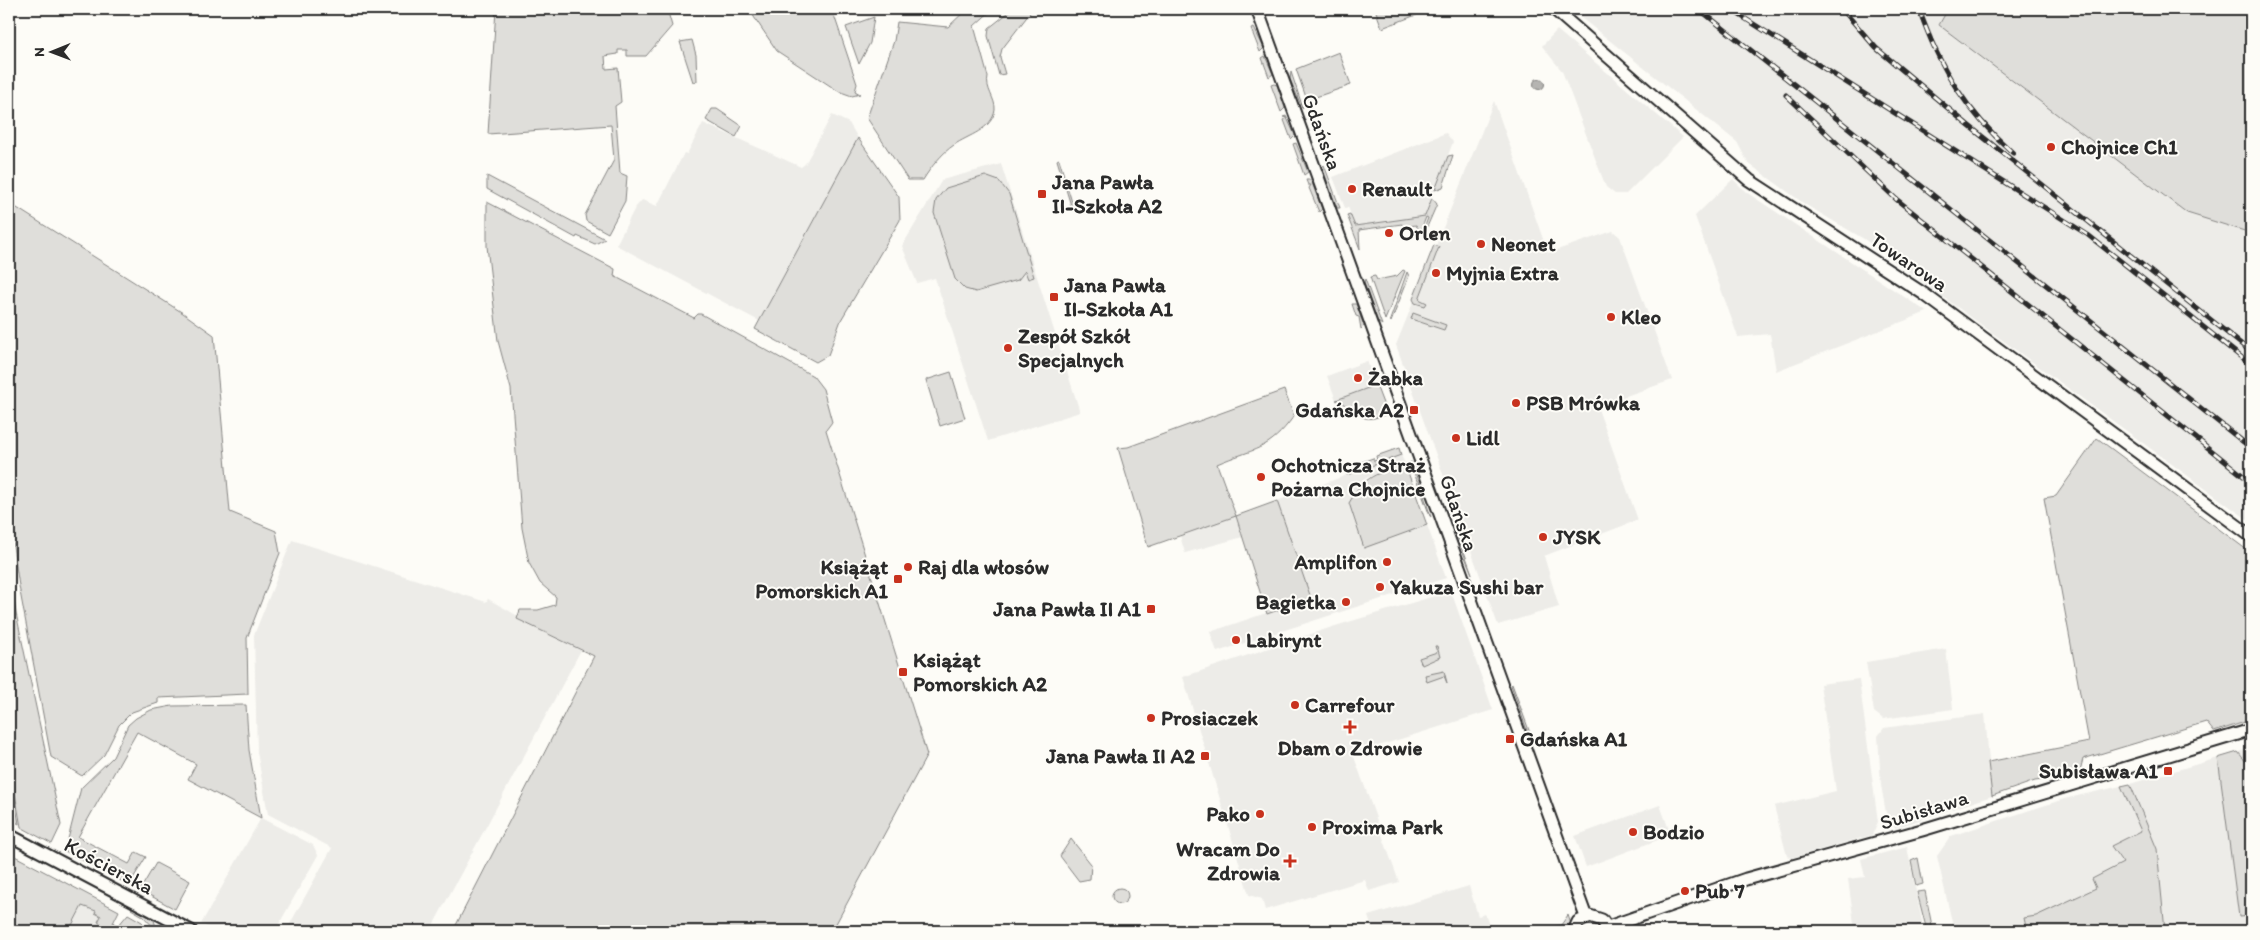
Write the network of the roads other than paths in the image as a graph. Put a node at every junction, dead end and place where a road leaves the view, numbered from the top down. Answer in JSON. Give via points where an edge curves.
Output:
{"nodes":[{"id":1,"x":1257,"y":9,"type":"edge"},
{"id":2,"x":1554,"y":9,"type":"edge"},
{"id":3,"x":2251,"y":536,"type":"edge"},
{"id":4,"x":2251,"y":730,"type":"edge"},
{"id":5,"x":9,"y":835,"type":"edge"},
{"id":6,"x":1586,"y":917,"type":"junction"},
{"id":7,"x":1608,"y":929,"type":"edge"},
{"id":8,"x":191,"y":931,"type":"edge"},
{"id":9,"x":1574,"y":931,"type":"edge"}],
"edges":[{"from":1,"to":6,"type":"street","name":"Gdańska"},
{"from":2,"to":3,"type":"street","name":"Towarowa","via":[[1749,180],[1924,294]]},
{"from":4,"to":7,"type":"street","name":"Subisława","via":[[1922,830],[1746,878]]},
{"from":5,"to":8,"type":"street","name":"Kościerska"},
{"from":6,"to":7,"type":"street","via":[[1599,918]]},
{"from":6,"to":9,"type":"street","via":[[1578,922]]}]}
